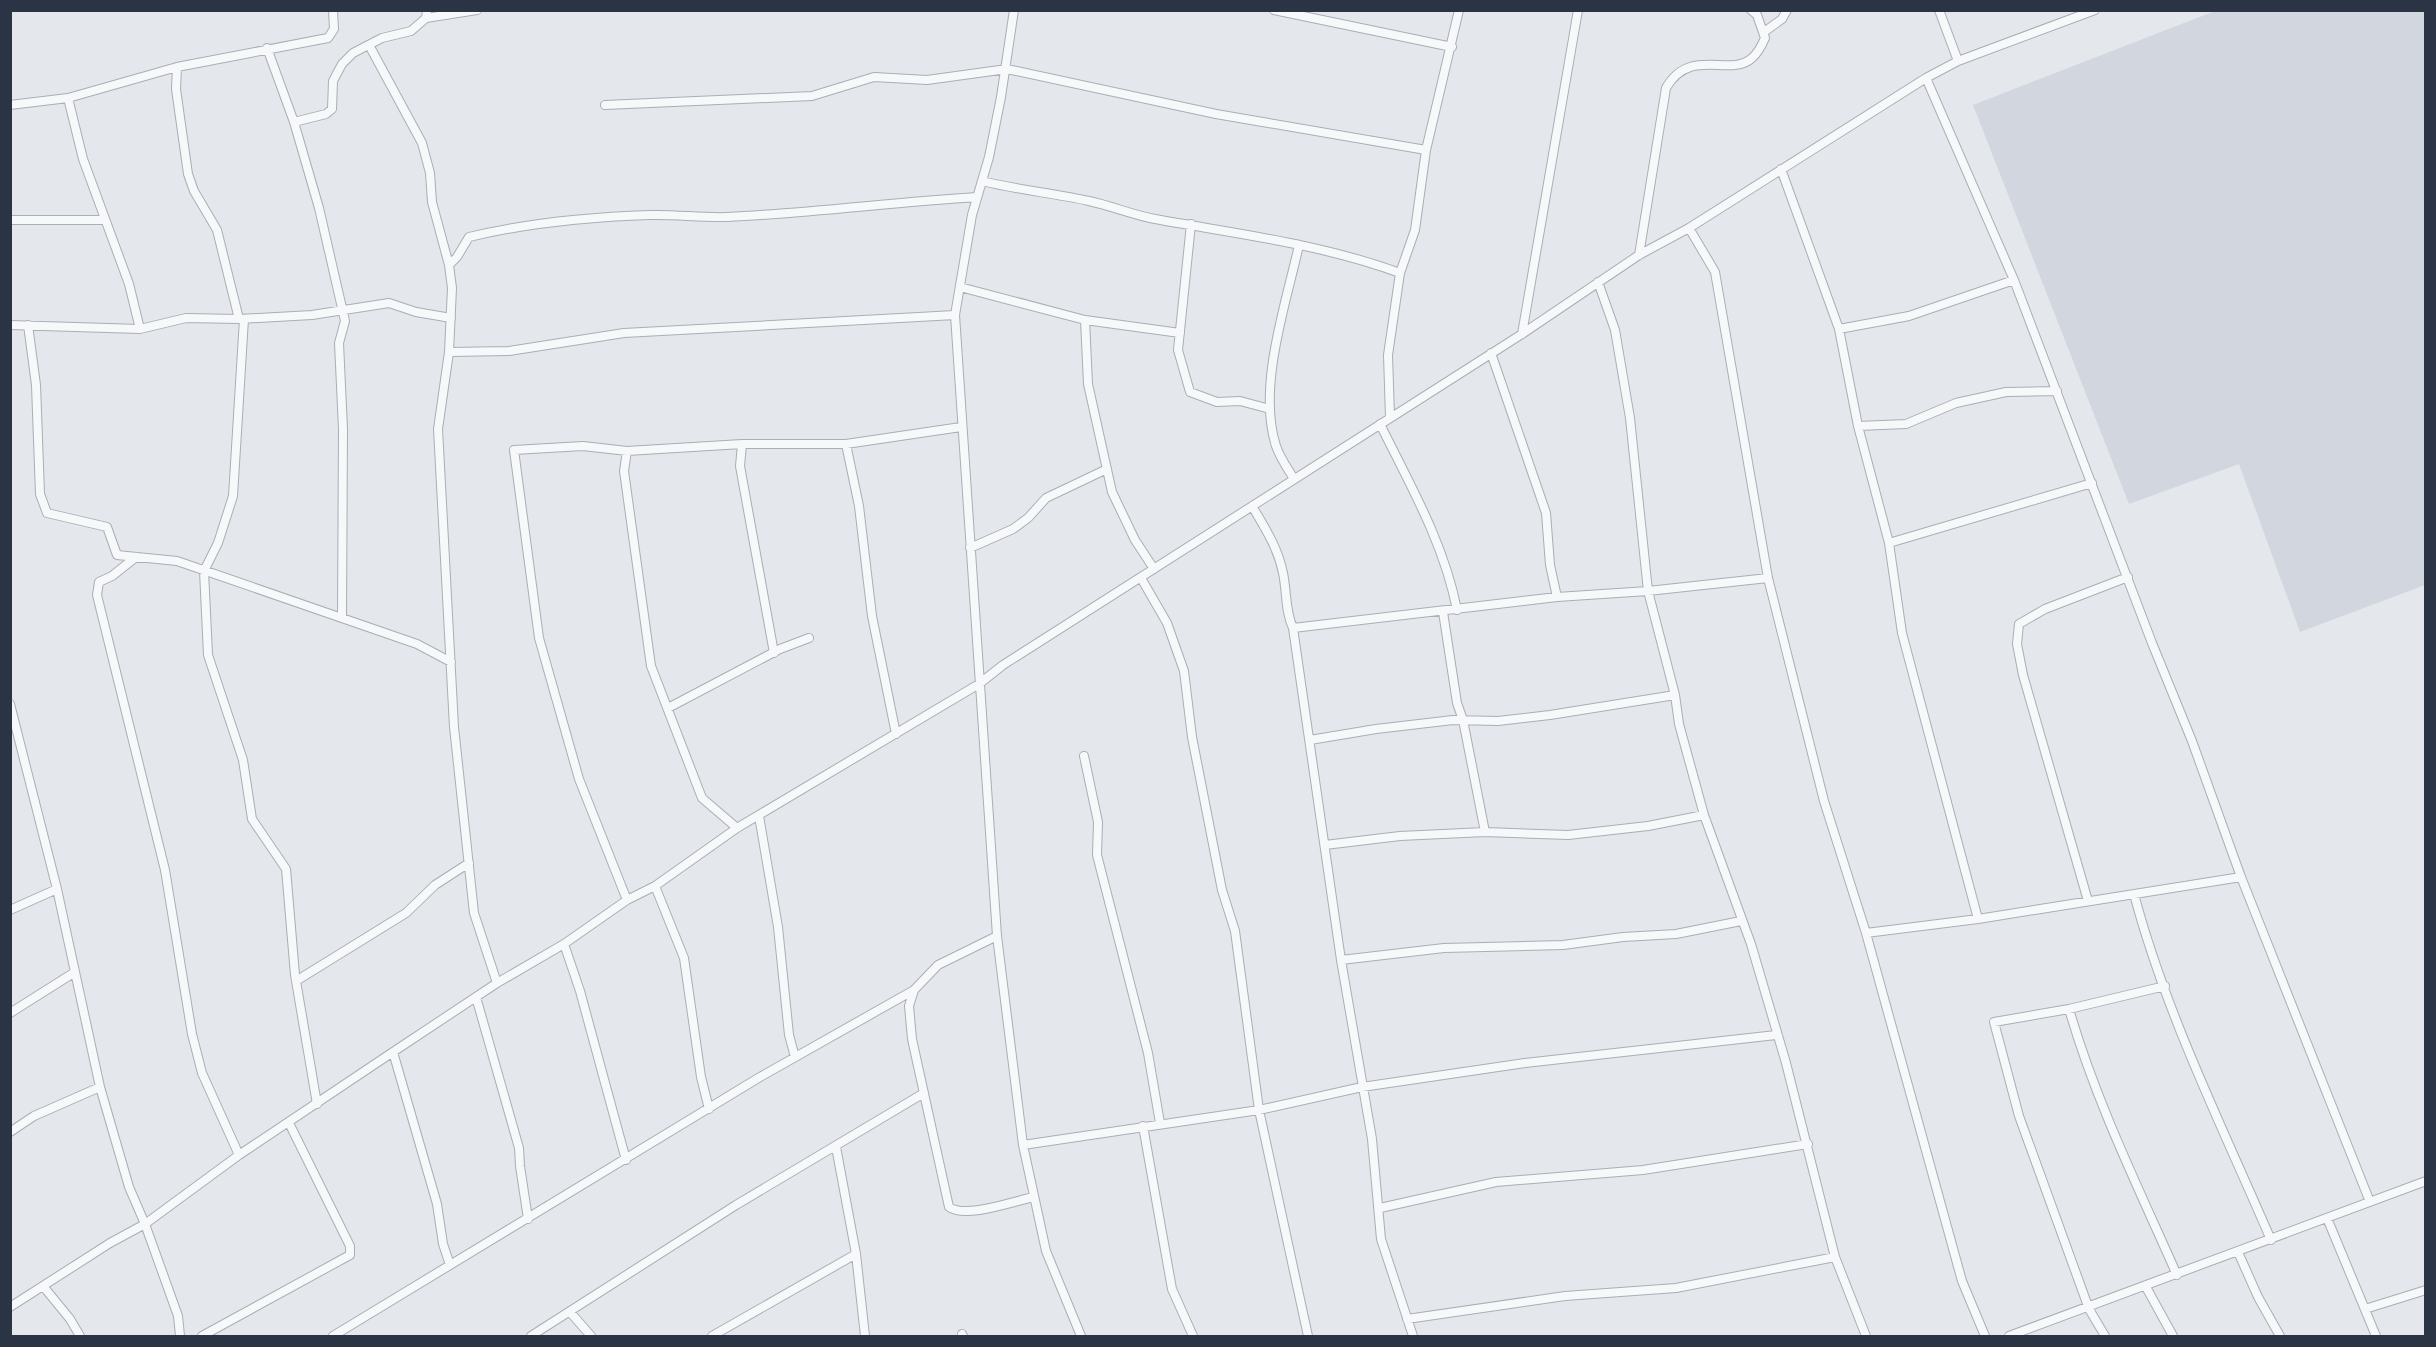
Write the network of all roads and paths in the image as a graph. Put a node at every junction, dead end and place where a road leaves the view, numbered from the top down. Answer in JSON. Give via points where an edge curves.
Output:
{"nodes":[{"id":1,"x":333,"y":10,"type":"edge"},
{"id":2,"x":477,"y":10,"type":"edge"},
{"id":3,"x":1014,"y":10,"type":"edge"},
{"id":4,"x":1274,"y":10,"type":"edge"},
{"id":5,"x":1459,"y":10,"type":"edge"},
{"id":6,"x":1578,"y":10,"type":"edge"},
{"id":7,"x":1751,"y":10,"type":"edge"},
{"id":8,"x":1787,"y":10,"type":"edge"},
{"id":9,"x":1939,"y":10,"type":"edge"},
{"id":10,"x":2095,"y":10,"type":"edge"},
{"id":11,"x":427,"y":14,"type":"edge"},
{"id":12,"x":1764,"y":32,"type":"junction"},
{"id":13,"x":369,"y":45,"type":"junction"},
{"id":14,"x":1452,"y":47,"type":"junction"},
{"id":15,"x":267,"y":48,"type":"junction"},
{"id":16,"x":1958,"y":61,"type":"junction"},
{"id":17,"x":177,"y":67,"type":"junction"},
{"id":18,"x":1006,"y":69,"type":"junction"},
{"id":19,"x":1926,"y":78,"type":"junction"},
{"id":20,"x":68,"y":98,"type":"junction"},
{"id":21,"x":10,"y":105,"type":"edge"},
{"id":22,"x":605,"y":105,"type":"dead end"},
{"id":23,"x":294,"y":122,"type":"junction"},
{"id":24,"x":1426,"y":150,"type":"junction"},
{"id":25,"x":1782,"y":169,"type":"junction"},
{"id":26,"x":982,"y":181,"type":"junction"},
{"id":27,"x":977,"y":197,"type":"junction"},
{"id":28,"x":10,"y":220,"type":"edge"},
{"id":29,"x":105,"y":220,"type":"junction"},
{"id":30,"x":1191,"y":224,"type":"junction"},
{"id":31,"x":1689,"y":228,"type":"junction"},
{"id":32,"x":1299,"y":245,"type":"junction"},
{"id":33,"x":1640,"y":255,"type":"junction"},
{"id":34,"x":449,"y":265,"type":"junction"},
{"id":35,"x":1400,"y":273,"type":"junction"},
{"id":36,"x":2014,"y":280,"type":"junction"},
{"id":37,"x":1598,"y":282,"type":"junction"},
{"id":38,"x":960,"y":287,"type":"junction"},
{"id":39,"x":343,"y":310,"type":"junction"},
{"id":40,"x":955,"y":315,"type":"junction"},
{"id":41,"x":450,"y":318,"type":"junction"},
{"id":42,"x":242,"y":319,"type":"junction"},
{"id":43,"x":1085,"y":320,"type":"junction"},
{"id":44,"x":28,"y":325,"type":"junction"},
{"id":45,"x":10,"y":326,"type":"edge"},
{"id":46,"x":140,"y":328,"type":"junction"},
{"id":47,"x":1839,"y":329,"type":"junction"},
{"id":48,"x":1180,"y":333,"type":"junction"},
{"id":49,"x":1522,"y":334,"type":"junction"},
{"id":50,"x":449,"y":352,"type":"junction"},
{"id":51,"x":1491,"y":353,"type":"junction"},
{"id":52,"x":2057,"y":391,"type":"junction"},
{"id":53,"x":1270,"y":409,"type":"junction"},
{"id":54,"x":1390,"y":417,"type":"junction"},
{"id":55,"x":1380,"y":424,"type":"junction"},
{"id":56,"x":1858,"y":426,"type":"junction"},
{"id":57,"x":961,"y":427,"type":"junction"},
{"id":58,"x":742,"y":444,"type":"junction"},
{"id":59,"x":846,"y":444,"type":"junction"},
{"id":60,"x":627,"y":451,"type":"junction"},
{"id":61,"x":1107,"y":469,"type":"junction"},
{"id":62,"x":1294,"y":479,"type":"junction"},
{"id":63,"x":2092,"y":483,"type":"junction"},
{"id":64,"x":1252,"y":506,"type":"junction"},
{"id":65,"x":1889,"y":543,"type":"junction"},
{"id":66,"x":970,"y":548,"type":"junction"},
{"id":67,"x":136,"y":557,"type":"junction"},
{"id":68,"x":1154,"y":569,"type":"junction"},
{"id":69,"x":204,"y":571,"type":"junction"},
{"id":70,"x":2128,"y":577,"type":"junction"},
{"id":71,"x":1141,"y":578,"type":"junction"},
{"id":72,"x":1768,"y":578,"type":"junction"},
{"id":73,"x":1648,"y":591,"type":"junction"},
{"id":74,"x":1557,"y":597,"type":"junction"},
{"id":75,"x":1457,"y":610,"type":"junction"},
{"id":76,"x":1443,"y":612,"type":"junction"},
{"id":77,"x":342,"y":618,"type":"junction"},
{"id":78,"x":1293,"y":628,"type":"junction"},
{"id":79,"x":809,"y":638,"type":"dead end"},
{"id":80,"x":774,"y":653,"type":"junction"},
{"id":81,"x":452,"y":662,"type":"junction"},
{"id":82,"x":979,"y":684,"type":"junction"},
{"id":83,"x":1675,"y":695,"type":"junction"},
{"id":84,"x":10,"y":704,"type":"edge"},
{"id":85,"x":668,"y":708,"type":"junction"},
{"id":86,"x":1463,"y":720,"type":"junction"},
{"id":87,"x":14,"y":732,"type":"edge"},
{"id":88,"x":896,"y":734,"type":"junction"},
{"id":89,"x":1310,"y":740,"type":"junction"},
{"id":90,"x":1084,"y":756,"type":"dead end"},
{"id":91,"x":1704,"y":815,"type":"junction"},
{"id":92,"x":759,"y":816,"type":"junction"},
{"id":93,"x":737,"y":828,"type":"junction"},
{"id":94,"x":1485,"y":832,"type":"junction"},
{"id":95,"x":1325,"y":845,"type":"junction"},
{"id":96,"x":469,"y":863,"type":"junction"},
{"id":97,"x":2241,"y":877,"type":"junction"},
{"id":98,"x":655,"y":886,"type":"junction"},
{"id":99,"x":57,"y":889,"type":"junction"},
{"id":100,"x":2134,"y":894,"type":"junction"},
{"id":101,"x":627,"y":900,"type":"junction"},
{"id":102,"x":2088,"y":901,"type":"junction"},
{"id":103,"x":10,"y":910,"type":"edge"},
{"id":104,"x":1978,"y":919,"type":"junction"},
{"id":105,"x":1742,"y":921,"type":"junction"},
{"id":106,"x":1866,"y":933,"type":"junction"},
{"id":107,"x":997,"y":936,"type":"junction"},
{"id":108,"x":564,"y":944,"type":"junction"},
{"id":109,"x":1341,"y":960,"type":"junction"},
{"id":110,"x":75,"y":972,"type":"junction"},
{"id":111,"x":296,"y":981,"type":"junction"},
{"id":112,"x":497,"y":983,"type":"junction"},
{"id":113,"x":2165,"y":986,"type":"junction"},
{"id":114,"x":914,"y":990,"type":"junction"},
{"id":115,"x":476,"y":997,"type":"junction"},
{"id":116,"x":2069,"y":1009,"type":"junction"},
{"id":117,"x":10,"y":1013,"type":"edge"},
{"id":118,"x":1776,"y":1035,"type":"junction"},
{"id":119,"x":393,"y":1052,"type":"junction"},
{"id":120,"x":795,"y":1057,"type":"junction"},
{"id":121,"x":100,"y":1087,"type":"junction"},
{"id":122,"x":1362,"y":1087,"type":"junction"},
{"id":123,"x":924,"y":1094,"type":"junction"},
{"id":124,"x":317,"y":1104,"type":"junction"},
{"id":125,"x":709,"y":1109,"type":"junction"},
{"id":126,"x":1259,"y":1110,"type":"junction"},
{"id":127,"x":289,"y":1123,"type":"junction"},
{"id":128,"x":1160,"y":1124,"type":"junction"},
{"id":129,"x":1143,"y":1126,"type":"junction"},
{"id":130,"x":10,"y":1132,"type":"edge"},
{"id":131,"x":1808,"y":1144,"type":"junction"},
{"id":132,"x":1023,"y":1145,"type":"junction"},
{"id":133,"x":836,"y":1147,"type":"junction"},
{"id":134,"x":239,"y":1155,"type":"junction"},
{"id":135,"x":626,"y":1160,"type":"junction"},
{"id":136,"x":2426,"y":1181,"type":"edge"},
{"id":137,"x":1034,"y":1197,"type":"junction"},
{"id":138,"x":2370,"y":1202,"type":"junction"},
{"id":139,"x":1380,"y":1208,"type":"junction"},
{"id":140,"x":2327,"y":1218,"type":"junction"},
{"id":141,"x":528,"y":1219,"type":"junction"},
{"id":142,"x":145,"y":1224,"type":"junction"},
{"id":143,"x":2271,"y":1240,"type":"junction"},
{"id":144,"x":2238,"y":1252,"type":"junction"},
{"id":145,"x":856,"y":1254,"type":"junction"},
{"id":146,"x":1835,"y":1257,"type":"junction"},
{"id":147,"x":450,"y":1265,"type":"junction"},
{"id":148,"x":2177,"y":1275,"type":"junction"},
{"id":149,"x":43,"y":1287,"type":"junction"},
{"id":150,"x":2146,"y":1287,"type":"junction"},
{"id":151,"x":2426,"y":1290,"type":"edge"},
{"id":152,"x":10,"y":1307,"type":"edge"},
{"id":153,"x":2089,"y":1309,"type":"junction"},
{"id":154,"x":2365,"y":1310,"type":"junction"},
{"id":155,"x":570,"y":1312,"type":"junction"},
{"id":156,"x":1407,"y":1319,"type":"junction"},
{"id":157,"x":81,"y":1336,"type":"edge"},
{"id":158,"x":180,"y":1336,"type":"edge"},
{"id":159,"x":202,"y":1336,"type":"edge"},
{"id":160,"x":333,"y":1336,"type":"edge"},
{"id":161,"x":531,"y":1336,"type":"edge"},
{"id":162,"x":591,"y":1336,"type":"edge"},
{"id":163,"x":712,"y":1336,"type":"edge"},
{"id":164,"x":865,"y":1336,"type":"edge"},
{"id":165,"x":1081,"y":1336,"type":"edge"},
{"id":166,"x":1192,"y":1336,"type":"edge"},
{"id":167,"x":1308,"y":1336,"type":"edge"},
{"id":168,"x":1413,"y":1336,"type":"edge"},
{"id":169,"x":1866,"y":1336,"type":"edge"},
{"id":170,"x":1985,"y":1336,"type":"edge"},
{"id":171,"x":2009,"y":1336,"type":"edge"},
{"id":172,"x":2105,"y":1336,"type":"edge"},
{"id":173,"x":2173,"y":1336,"type":"edge"},
{"id":174,"x":2280,"y":1336,"type":"edge"},
{"id":175,"x":2376,"y":1336,"type":"edge"}],
"edges":[{"from":1,"to":15,"type":"street","via":[[334,29],[328,38]]},
{"from":2,"to":11,"type":"street"},
{"from":3,"to":18,"type":"street"},
{"from":4,"to":14,"type":"street"},
{"from":5,"to":14,"type":"street"},
{"from":6,"to":49,"type":"street"},
{"from":7,"to":12,"type":"street"},
{"from":8,"to":12,"type":"street"},
{"from":9,"to":16,"type":"street"},
{"from":10,"to":16,"type":"street"},
{"from":11,"to":13,"type":"street","via":[[411,31]]},
{"from":12,"to":33,"type":"street","via":[[1766,38],[1751,60],[1691,66],[1680,70],[1666,88]]},
{"from":13,"to":23,"type":"street","via":[[342,64],[333,81],[332,109]]},
{"from":13,"to":34,"type":"street","via":[[422,143]]},
{"from":14,"to":24,"type":"street"},
{"from":15,"to":17,"type":"street"},
{"from":15,"to":23,"type":"street"},
{"from":16,"to":19,"type":"street"},
{"from":17,"to":20,"type":"street"},
{"from":17,"to":42,"type":"street","via":[[176,89],[188,174],[217,230]]},
{"from":18,"to":22,"type":"street","via":[[927,80],[874,77],[812,96]]},
{"from":18,"to":24,"type":"street","via":[[1216,114]]},
{"from":18,"to":26,"type":"street"},
{"from":19,"to":25,"type":"street"},
{"from":19,"to":36,"type":"street"},
{"from":20,"to":21,"type":"street"},
{"from":20,"to":29,"type":"street","via":[[83,159]]},
{"from":23,"to":39,"type":"street"},
{"from":24,"to":35,"type":"street","via":[[1415,230]]},
{"from":25,"to":31,"type":"street"},
{"from":25,"to":47,"type":"street"},
{"from":26,"to":27,"type":"street"},
{"from":26,"to":30,"type":"street"},
{"from":27,"to":34,"type":"street","via":[[788,214],[704,218],[651,215],[508,227],[469,237]]},
{"from":27,"to":38,"type":"street"},
{"from":28,"to":29,"type":"street"},
{"from":29,"to":46,"type":"street","via":[[129,284]]},
{"from":30,"to":32,"type":"street"},
{"from":30,"to":48,"type":"street"},
{"from":31,"to":33,"type":"street"},
{"from":31,"to":72,"type":"street","via":[[1714,272]]},
{"from":32,"to":35,"type":"street","via":[[1345,254]]},
{"from":32,"to":53,"type":"street","via":[[1273,363]]},
{"from":33,"to":37,"type":"street"},
{"from":34,"to":41,"type":"street"},
{"from":35,"to":54,"type":"street","via":[[1388,355]]},
{"from":36,"to":47,"type":"street","via":[[1909,316]]},
{"from":36,"to":52,"type":"street"},
{"from":37,"to":49,"type":"street"},
{"from":37,"to":73,"type":"street","via":[[1615,330],[1630,418]]},
{"from":38,"to":40,"type":"street"},
{"from":38,"to":43,"type":"street"},
{"from":39,"to":41,"type":"street","via":[[389,303]]},
{"from":39,"to":42,"type":"street"},
{"from":39,"to":77,"type":"street","via":[[345,321],[339,343],[343,429]]},
{"from":40,"to":50,"type":"street","via":[[624,333],[509,351]]},
{"from":40,"to":57,"type":"street"},
{"from":41,"to":50,"type":"street"},
{"from":42,"to":46,"type":"street","via":[[186,318]]},
{"from":42,"to":69,"type":"street","via":[[233,496]]},
{"from":43,"to":48,"type":"street"},
{"from":43,"to":61,"type":"street","via":[[1088,384]]},
{"from":44,"to":45,"type":"street"},
{"from":44,"to":46,"type":"street"},
{"from":44,"to":67,"type":"street","via":[[36,385],[40,494],[45,510],[51,515],[100,524],[110,531],[117,555]]},
{"from":47,"to":56,"type":"street"},
{"from":48,"to":53,"type":"street","via":[[1178,350],[1190,392],[1217,402],[1240,401]]},
{"from":49,"to":51,"type":"street"},
{"from":50,"to":81,"type":"street","via":[[438,429]]},
{"from":51,"to":54,"type":"street"},
{"from":51,"to":74,"type":"street","via":[[1546,513]]},
{"from":52,"to":56,"type":"street","via":[[2006,392],[1956,403],[1906,424]]},
{"from":52,"to":63,"type":"street"},
{"from":53,"to":62,"type":"street","via":[[1276,446]]},
{"from":54,"to":55,"type":"street"},
{"from":55,"to":62,"type":"street"},
{"from":55,"to":75,"type":"street","via":[[1436,538]]},
{"from":56,"to":65,"type":"street"},
{"from":57,"to":59,"type":"street"},
{"from":57,"to":66,"type":"street"},
{"from":58,"to":59,"type":"street"},
{"from":58,"to":60,"type":"street"},
{"from":58,"to":80,"type":"street","via":[[740,466]]},
{"from":59,"to":88,"type":"street","via":[[859,506],[872,616]]},
{"from":60,"to":85,"type":"street","via":[[624,471],[651,666]]},
{"from":60,"to":101,"type":"street","via":[[583,446],[513,452],[539,638],[579,778]]},
{"from":61,"to":66,"type":"street","via":[[1046,498],[1013,529]]},
{"from":61,"to":68,"type":"street","via":[[1112,492]]},
{"from":62,"to":64,"type":"street"},
{"from":63,"to":65,"type":"street"},
{"from":63,"to":70,"type":"street"},
{"from":64,"to":68,"type":"street"},
{"from":64,"to":78,"type":"street","via":[[1275,546]]},
{"from":65,"to":104,"type":"street","via":[[1902,633]]},
{"from":66,"to":82,"type":"street"},
{"from":67,"to":69,"type":"street","via":[[177,561]]},
{"from":67,"to":134,"type":"street","via":[[99,582],[97,595],[165,870],[192,1034],[202,1073]]},
{"from":68,"to":71,"type":"street"},
{"from":69,"to":77,"type":"street"},
{"from":69,"to":111,"type":"street","via":[[208,655],[243,760],[252,819],[286,869]]},
{"from":70,"to":97,"type":"street"},
{"from":70,"to":102,"type":"street","via":[[2045,609],[2019,624],[2017,644],[2023,675]]},
{"from":71,"to":82,"type":"street"},
{"from":71,"to":126,"type":"street","via":[[1167,623],[1184,671],[1192,737],[1222,890],[1235,931]]},
{"from":72,"to":73,"type":"street"},
{"from":72,"to":106,"type":"street","via":[[1824,801]]},
{"from":73,"to":74,"type":"street"},
{"from":73,"to":83,"type":"street"},
{"from":74,"to":75,"type":"street"},
{"from":75,"to":76,"type":"street"},
{"from":76,"to":78,"type":"street"},
{"from":76,"to":86,"type":"street"},
{"from":77,"to":81,"type":"street","via":[[417,644]]},
{"from":78,"to":89,"type":"street"},
{"from":79,"to":80,"type":"street"},
{"from":80,"to":85,"type":"street"},
{"from":81,"to":96,"type":"street","via":[[453,727]]},
{"from":82,"to":88,"type":"street"},
{"from":82,"to":107,"type":"street"},
{"from":83,"to":86,"type":"street","via":[[1550,715],[1498,721]]},
{"from":83,"to":91,"type":"street"},
{"from":84,"to":87,"type":"street"},
{"from":85,"to":93,"type":"street","via":[[702,798]]},
{"from":86,"to":89,"type":"street"},
{"from":86,"to":94,"type":"street"},
{"from":87,"to":99,"type":"street"},
{"from":88,"to":92,"type":"street"},
{"from":89,"to":95,"type":"street"},
{"from":90,"to":128,"type":"street","via":[[1098,822],[1097,855],[1146,1042]]},
{"from":91,"to":94,"type":"street","via":[[1568,835]]},
{"from":91,"to":105,"type":"street"},
{"from":92,"to":93,"type":"street"},
{"from":92,"to":120,"type":"street"},
{"from":93,"to":98,"type":"street"},
{"from":94,"to":95,"type":"street"},
{"from":95,"to":109,"type":"street"},
{"from":96,"to":111,"type":"street","via":[[435,885],[406,913]]},
{"from":96,"to":112,"type":"street","via":[[474,912]]},
{"from":97,"to":100,"type":"street"},
{"from":97,"to":138,"type":"street"},
{"from":98,"to":101,"type":"street"},
{"from":98,"to":125,"type":"street","via":[[684,958]]},
{"from":99,"to":103,"type":"street"},
{"from":99,"to":110,"type":"street"},
{"from":100,"to":102,"type":"street"},
{"from":100,"to":113,"type":"street"},
{"from":101,"to":108,"type":"street"},
{"from":102,"to":104,"type":"street"},
{"from":104,"to":106,"type":"street"},
{"from":105,"to":109,"type":"street","via":[[1676,934],[1563,945],[1443,948]]},
{"from":105,"to":118,"type":"street"},
{"from":106,"to":170,"type":"street","via":[[1962,1281]]},
{"from":107,"to":114,"type":"street","via":[[938,965]]},
{"from":107,"to":132,"type":"street"},
{"from":108,"to":112,"type":"street"},
{"from":108,"to":135,"type":"street"},
{"from":109,"to":122,"type":"street"},
{"from":110,"to":117,"type":"street"},
{"from":110,"to":121,"type":"street"},
{"from":111,"to":124,"type":"street"},
{"from":112,"to":115,"type":"street"},
{"from":113,"to":116,"type":"street"},
{"from":113,"to":143,"type":"street","via":[[2187,1048]]},
{"from":114,"to":120,"type":"street"},
{"from":114,"to":123,"type":"street","via":[[909,1006],[911,1028]]},
{"from":115,"to":119,"type":"street"},
{"from":115,"to":141,"type":"street","via":[[519,1148]]},
{"from":116,"to":148,"type":"street","via":[[2116,1141]]},
{"from":116,"to":153,"type":"street","via":[[1994,1023],[2019,1116]]},
{"from":118,"to":122,"type":"street","via":[[1525,1063]]},
{"from":118,"to":131,"type":"street"},
{"from":119,"to":124,"type":"street"},
{"from":119,"to":147,"type":"street"},
{"from":120,"to":125,"type":"street"},
{"from":121,"to":130,"type":"street","via":[[34,1116]]},
{"from":121,"to":142,"type":"street","via":[[129,1187]]},
{"from":122,"to":126,"type":"street"},
{"from":122,"to":139,"type":"street"},
{"from":123,"to":133,"type":"street"},
{"from":123,"to":137,"type":"street","via":[[949,1207],[955,1212],[969,1212]]},
{"from":124,"to":127,"type":"street"},
{"from":125,"to":135,"type":"street"},
{"from":126,"to":128,"type":"street"},
{"from":126,"to":167,"type":"street"},
{"from":127,"to":134,"type":"street"},
{"from":127,"to":159,"type":"street","via":[[350,1246],[350,1255]]},
{"from":128,"to":129,"type":"street"},
{"from":129,"to":132,"type":"street"},
{"from":129,"to":166,"type":"street","via":[[1172,1289]]},
{"from":131,"to":139,"type":"street","via":[[1642,1170],[1496,1182]]},
{"from":131,"to":146,"type":"street"},
{"from":132,"to":137,"type":"street"},
{"from":133,"to":145,"type":"street"},
{"from":133,"to":155,"type":"street","via":[[735,1205]]},
{"from":134,"to":142,"type":"street"},
{"from":135,"to":141,"type":"street"},
{"from":136,"to":138,"type":"street"},
{"from":137,"to":165,"type":"street","via":[[1046,1251]]},
{"from":138,"to":140,"type":"street"},
{"from":139,"to":156,"type":"street","via":[[1382,1239]]},
{"from":140,"to":143,"type":"street"},
{"from":140,"to":154,"type":"street"},
{"from":141,"to":147,"type":"street"},
{"from":142,"to":149,"type":"street"},
{"from":142,"to":158,"type":"street","via":[[178,1316]]},
{"from":143,"to":144,"type":"street"},
{"from":144,"to":148,"type":"street"},
{"from":144,"to":174,"type":"street"},
{"from":145,"to":163,"type":"street"},
{"from":145,"to":164,"type":"street"},
{"from":146,"to":156,"type":"street","via":[[1676,1287],[1553,1298]]},
{"from":146,"to":169,"type":"street"},
{"from":147,"to":160,"type":"street"},
{"from":148,"to":150,"type":"street"},
{"from":149,"to":152,"type":"street"},
{"from":149,"to":157,"type":"street"},
{"from":150,"to":153,"type":"street"},
{"from":150,"to":173,"type":"street"},
{"from":151,"to":154,"type":"street"},
{"from":153,"to":171,"type":"street"},
{"from":153,"to":172,"type":"street"},
{"from":154,"to":175,"type":"street"},
{"from":155,"to":161,"type":"street"},
{"from":155,"to":162,"type":"street"},
{"from":156,"to":168,"type":"street"}]}
